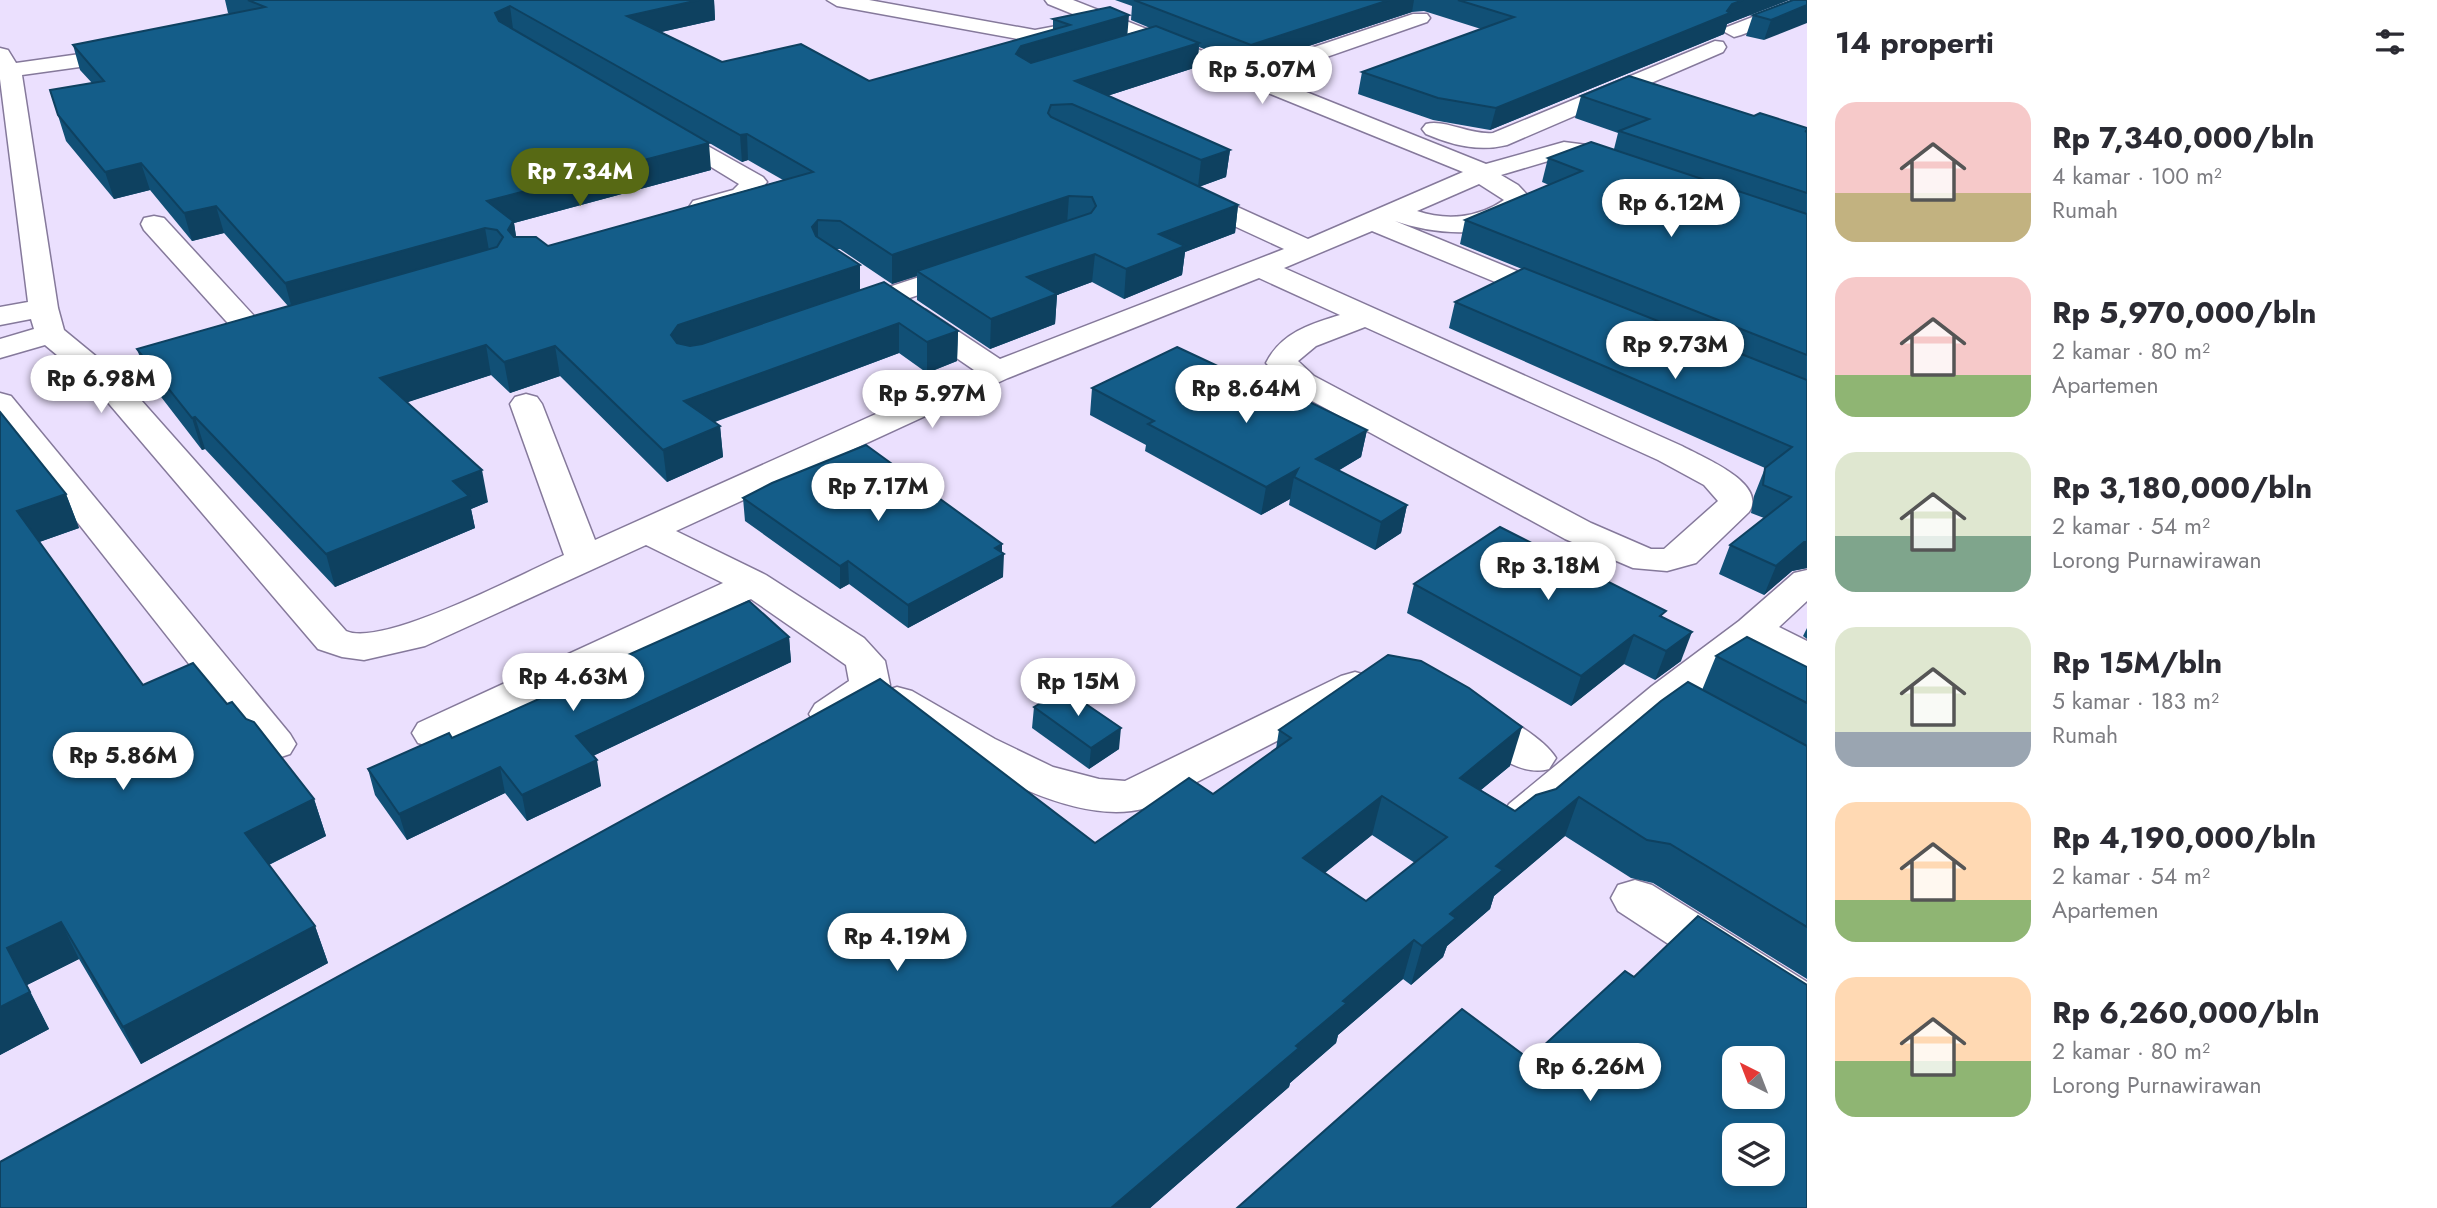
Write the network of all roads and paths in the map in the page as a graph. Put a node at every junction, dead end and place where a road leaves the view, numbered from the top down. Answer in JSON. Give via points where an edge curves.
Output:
{"nodes":[{"id":1,"x":837,"y":0,"type":"edge"},
{"id":2,"x":1055,"y":0,"type":"edge"},
{"id":3,"x":1807,"y":3,"type":"edge"},
{"id":4,"x":1111,"y":11,"type":"edge"},
{"id":5,"x":1420,"y":18,"type":"dead end"},
{"id":6,"x":1734,"y":31,"type":"edge"},
{"id":7,"x":1155,"y":34,"type":"junction"},
{"id":8,"x":144,"y":44,"type":"edge"},
{"id":9,"x":1715,"y":47,"type":"edge"},
{"id":10,"x":1117,"y":51,"type":"edge"},
{"id":11,"x":4,"y":66,"type":"edge"},
{"id":12,"x":1271,"y":69,"type":"junction"},
{"id":13,"x":1248,"y":77,"type":"junction"},
{"id":14,"x":639,"y":113,"type":"edge"},
{"id":15,"x":9,"y":125,"type":"edge"},
{"id":16,"x":1376,"y":128,"type":"junction"},
{"id":17,"x":1641,"y":172,"type":"edge"},
{"id":18,"x":1482,"y":173,"type":"junction"},
{"id":19,"x":1172,"y":187,"type":"edge"},
{"id":20,"x":14,"y":191,"type":"edge"},
{"id":21,"x":676,"y":215,"type":"edge"},
{"id":22,"x":1383,"y":216,"type":"junction"},
{"id":23,"x":154,"y":224,"type":"dead end"},
{"id":24,"x":1308,"y":249,"type":"junction"},
{"id":25,"x":988,"y":262,"type":"edge"},
{"id":26,"x":1259,"y":268,"type":"junction"},
{"id":27,"x":875,"y":288,"type":"junction"},
{"id":28,"x":1585,"y":309,"type":"edge"},
{"id":29,"x":0,"y":316,"type":"edge"},
{"id":30,"x":1365,"y":317,"type":"junction"},
{"id":31,"x":822,"y":319,"type":"edge"},
{"id":32,"x":46,"y":321,"type":"junction"},
{"id":33,"x":0,"y":349,"type":"edge"},
{"id":34,"x":997,"y":371,"type":"junction"},
{"id":35,"x":104,"y":378,"type":"junction"},
{"id":36,"x":0,"y":403,"type":"edge"},
{"id":37,"x":526,"y":404,"type":"dead end"},
{"id":38,"x":646,"y":531,"type":"junction"},
{"id":39,"x":584,"y":559,"type":"junction"},
{"id":40,"x":1807,"y":581,"type":"edge"},
{"id":41,"x":752,"y":583,"type":"junction"},
{"id":42,"x":1753,"y":630,"type":"junction"},
{"id":43,"x":1807,"y":657,"type":"edge"},
{"id":44,"x":1390,"y":674,"type":"edge"},
{"id":45,"x":870,"y":685,"type":"junction"},
{"id":46,"x":1439,"y":695,"type":"edge"},
{"id":47,"x":433,"y":733,"type":"dead end"},
{"id":48,"x":791,"y":736,"type":"edge"},
{"id":49,"x":275,"y":744,"type":"edge"},
{"id":50,"x":1534,"y":758,"type":"dead end"},
{"id":51,"x":1525,"y":815,"type":"edge"},
{"id":52,"x":1635,"y":898,"type":"dead end"},
{"id":53,"x":1807,"y":1008,"type":"edge"}],
"edges":[{"from":1,"to":4,"type":"street","via":[[1035,36]]},
{"from":2,"to":4,"type":"street","via":[[1080,10]]},
{"from":3,"to":6,"type":"street"},
{"from":4,"to":7,"type":"street"},
{"from":5,"to":12,"type":"street"},
{"from":7,"to":10,"type":"street"},
{"from":7,"to":12,"type":"street"},
{"from":7,"to":13,"type":"street"},
{"from":8,"to":11,"type":"street","via":[[94,58]]},
{"from":9,"to":16,"type":"street","via":[[1498,140],[1458,138],[1417,122]]},
{"from":11,"to":15,"type":"street"},
{"from":12,"to":13,"type":"street"},
{"from":13,"to":16,"type":"street"},
{"from":14,"to":21,"type":"street","via":[[754,182],[742,196]]},
{"from":15,"to":20,"type":"street"},
{"from":16,"to":18,"type":"street"},
{"from":17,"to":18,"type":"street","via":[[1572,149]]},
{"from":18,"to":22,"type":"street"},
{"from":18,"to":22,"type":"street","via":[[1520,201],[1505,213],[1455,226]]},
{"from":19,"to":24,"type":"street"},
{"from":20,"to":32,"type":"street"},
{"from":22,"to":24,"type":"street"},
{"from":22,"to":28,"type":"street"},
{"from":23,"to":35,"type":"street","via":[[246,337]]},
{"from":24,"to":26,"type":"street"},
{"from":25,"to":27,"type":"street"},
{"from":26,"to":30,"type":"street"},
{"from":26,"to":34,"type":"street"},
{"from":27,"to":31,"type":"street"},
{"from":27,"to":34,"type":"street"},
{"from":29,"to":32,"type":"street"},
{"from":30,"to":30,"type":"street","via":[[1303,341],[1284,355],[1282,363],[1303,383],[1578,531],[1646,559],[1667,560],[1683,555],[1736,504],[1736,495],[1726,485],[1670,453]]},
{"from":32,"to":33,"type":"street"},
{"from":32,"to":35,"type":"street"},
{"from":34,"to":38,"type":"street"},
{"from":35,"to":39,"type":"street","via":[[340,645],[395,642],[421,634]]},
{"from":36,"to":49,"type":"street"},
{"from":37,"to":39,"type":"street"},
{"from":38,"to":39,"type":"street"},
{"from":38,"to":41,"type":"street"},
{"from":40,"to":42,"type":"street"},
{"from":41,"to":45,"type":"street","via":[[850,647],[865,661]]},
{"from":41,"to":47,"type":"street"},
{"from":42,"to":43,"type":"street"},
{"from":42,"to":51,"type":"street","via":[[1685,705]]},
{"from":44,"to":45,"type":"street","via":[[1368,678],[1130,797],[1100,798],[1045,781]]},
{"from":45,"to":48,"type":"street","via":[[852,701]]},
{"from":46,"to":50,"type":"street"},
{"from":52,"to":53,"type":"street"}]}
